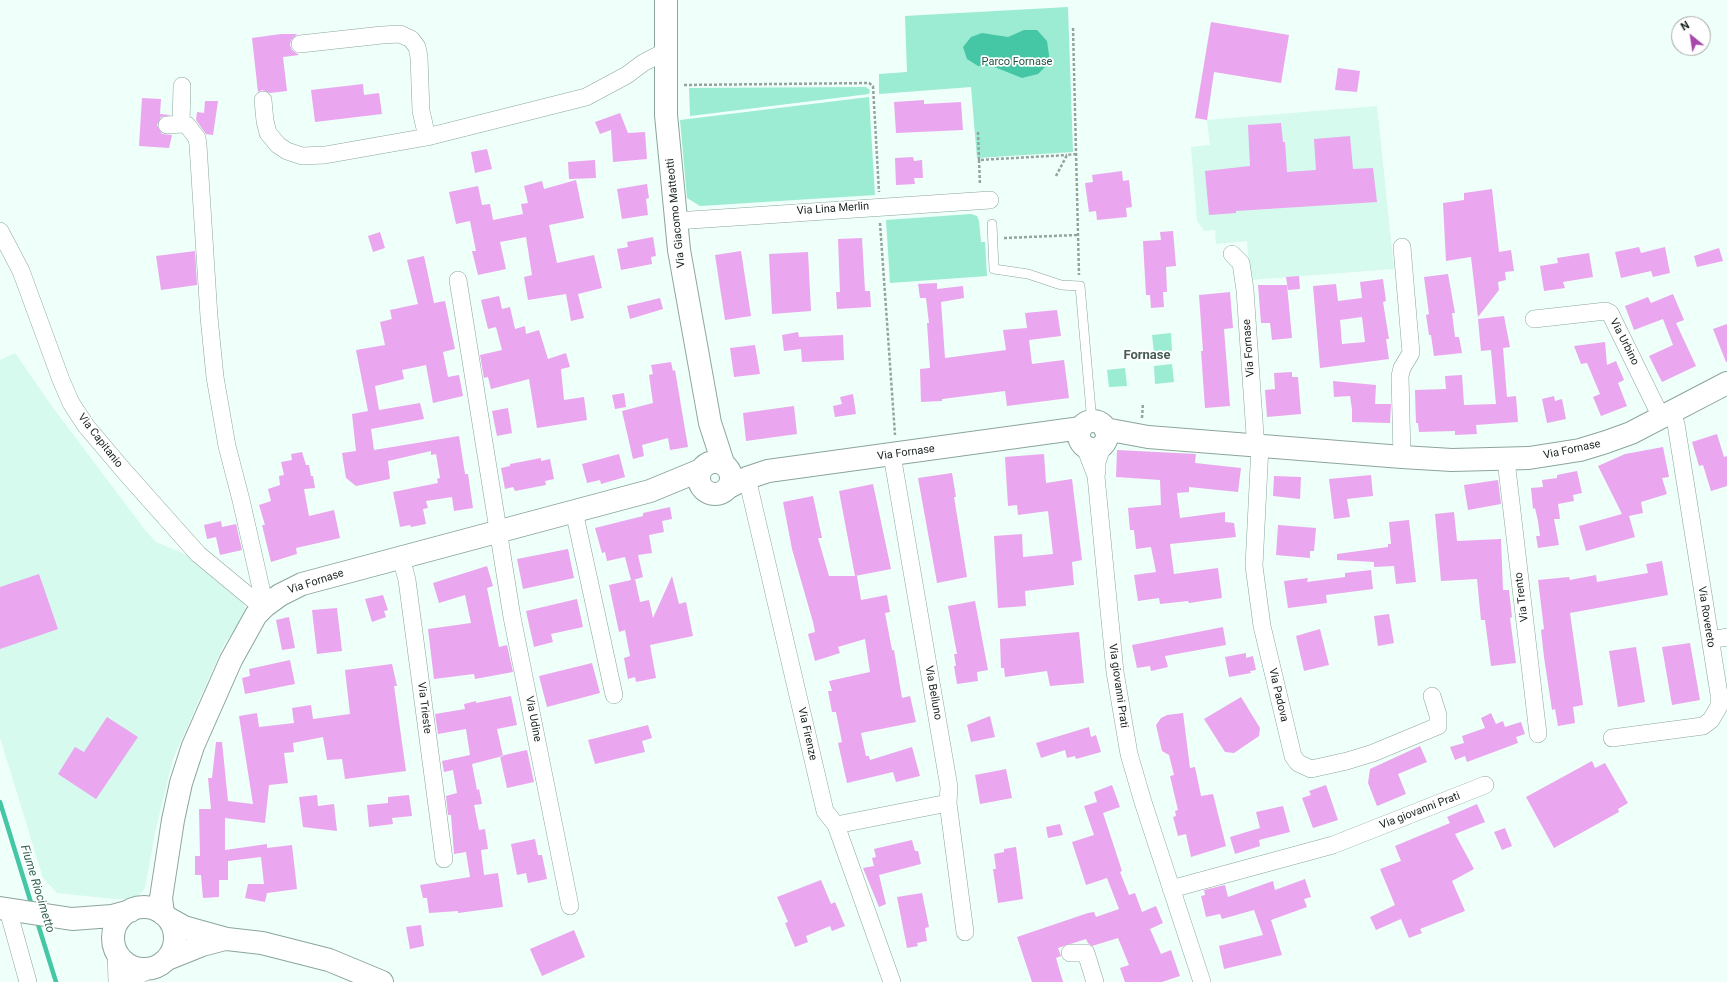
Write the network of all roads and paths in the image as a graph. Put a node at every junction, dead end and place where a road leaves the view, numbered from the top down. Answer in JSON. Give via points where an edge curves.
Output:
{"nodes":[{"id":1,"x":666,"y":0,"type":"edge"},
{"id":2,"x":1073,"y":28,"type":"dead end"},
{"id":3,"x":300,"y":44,"type":"dead end"},
{"id":4,"x":666,"y":51,"type":"junction"},
{"id":5,"x":677,"y":85,"type":"dead end"},
{"id":6,"x":182,"y":86,"type":"dead end"},
{"id":7,"x":263,"y":100,"type":"dead end"},
{"id":8,"x":978,"y":132,"type":"dead end"},
{"id":9,"x":427,"y":137,"type":"junction"},
{"id":10,"x":1077,"y":154,"type":"junction"},
{"id":11,"x":1067,"y":155,"type":"junction"},
{"id":12,"x":1056,"y":176,"type":"dead end"},
{"id":13,"x":879,"y":198,"type":"dead end"},
{"id":14,"x":990,"y":200,"type":"dead end"},
{"id":15,"x":880,"y":216,"type":"dead end"},
{"id":16,"x":676,"y":221,"type":"junction"},
{"id":17,"x":992,"y":224,"type":"dead end"},
{"id":18,"x":0,"y":231,"type":"edge"},
{"id":19,"x":1402,"y":247,"type":"dead end"},
{"id":20,"x":1232,"y":254,"type":"dead end"},
{"id":21,"x":458,"y":280,"type":"dead end"},
{"id":22,"x":1080,"y":286,"type":"junction"},
{"id":23,"x":1534,"y":319,"type":"dead end"},
{"id":24,"x":1727,"y":383,"type":"edge"},
{"id":25,"x":1142,"y":403,"type":"dead end"},
{"id":26,"x":1666,"y":415,"type":"junction"},
{"id":27,"x":1145,"y":428,"type":"junction"},
{"id":28,"x":1093,"y":436,"type":"junction"},
{"id":29,"x":1257,"y":446,"type":"junction"},
{"id":30,"x":894,"y":455,"type":"junction"},
{"id":31,"x":1402,"y":457,"type":"junction"},
{"id":32,"x":1506,"y":460,"type":"junction"},
{"id":33,"x":719,"y":475,"type":"junction"},
{"id":34,"x":574,"y":511,"type":"junction"},
{"id":35,"x":499,"y":531,"type":"junction"},
{"id":36,"x":401,"y":557,"type":"junction"},
{"id":37,"x":265,"y":606,"type":"junction"},
{"id":38,"x":1727,"y":637,"type":"edge"},
{"id":39,"x":1710,"y":640,"type":"junction"},
{"id":40,"x":614,"y":695,"type":"dead end"},
{"id":41,"x":1432,"y":696,"type":"dead end"},
{"id":42,"x":1538,"y":734,"type":"dead end"},
{"id":43,"x":1612,"y":738,"type":"dead end"},
{"id":44,"x":1485,"y":785,"type":"dead end"},
{"id":45,"x":948,"y":803,"type":"junction"},
{"id":46,"x":836,"y":825,"type":"junction"},
{"id":47,"x":444,"y":859,"type":"dead end"},
{"id":48,"x":165,"y":873,"type":"junction"},
{"id":49,"x":1170,"y":890,"type":"junction"},
{"id":50,"x":570,"y":906,"type":"dead end"},
{"id":51,"x":11,"y":910,"type":"edge"},
{"id":52,"x":133,"y":910,"type":"junction"},
{"id":53,"x":166,"y":916,"type":"junction"},
{"id":54,"x":72,"y":919,"type":"junction"},
{"id":55,"x":965,"y":932,"type":"dead end"},
{"id":56,"x":227,"y":939,"type":"junction"},
{"id":57,"x":115,"y":946,"type":"junction"},
{"id":58,"x":1070,"y":953,"type":"dead end"},
{"id":59,"x":158,"y":964,"type":"junction"},
{"id":60,"x":28,"y":982,"type":"edge"},
{"id":61,"x":118,"y":982,"type":"edge"},
{"id":62,"x":128,"y":982,"type":"edge"},
{"id":63,"x":382,"y":982,"type":"edge"},
{"id":64,"x":892,"y":982,"type":"edge"},
{"id":65,"x":1094,"y":982,"type":"edge"},
{"id":66,"x":1202,"y":982,"type":"edge"}],
"edges":[{"from":1,"to":4,"type":"street","name":"Via Giacomo Matteotti"},
{"from":2,"to":10,"type":"path"},
{"from":3,"to":9,"type":"street","via":[[400,34],[411,39],[417,47],[419,57],[421,111]]},
{"from":4,"to":9,"type":"street","via":[[586,97]]},
{"from":4,"to":16,"type":"street","name":"Via Giacomo Matteotti","via":[[666,115]]},
{"from":5,"to":13,"type":"path","via":[[869,83],[873,86]]},
{"from":6,"to":37,"type":"street","via":[[174,124],[187,125],[198,145],[215,377],[227,446]]},
{"from":7,"to":9,"type":"street","via":[[268,133],[278,145],[302,156],[325,155]]},
{"from":8,"to":11,"type":"path","via":[[979,160]]},
{"from":10,"to":11,"type":"path"},
{"from":10,"to":22,"type":"path"},
{"from":11,"to":12,"type":"path"},
{"from":14,"to":16,"type":"street","name":"Via Lina Merlin"},
{"from":15,"to":30,"type":"path"},
{"from":16,"to":33,"type":"street","name":"Via Giacomo Matteotti","via":[[710,423],[708,455]]},
{"from":17,"to":22,"type":"lane","via":[[994,269],[1028,274],[1061,285]]},
{"from":18,"to":37,"type":"street","name":"Via Capitanio","via":[[21,271],[71,403],[86,426],[198,554],[256,602]]},
{"from":19,"to":31,"type":"street","via":[[1411,353],[1400,376]]},
{"from":20,"to":29,"type":"street","name":"Via Fornase","via":[[1241,263],[1245,290]]},
{"from":21,"to":35,"type":"street","name":"Via Udine"},
{"from":22,"to":28,"type":"lane"},
{"from":23,"to":26,"type":"street","name":"Via Urbino","via":[[1606,311],[1610,313]]},
{"from":24,"to":26,"type":"street","name":"Via Fornase"},
{"from":25,"to":27,"type":"path"},
{"from":26,"to":32,"type":"street","name":"Via Fornase","via":[[1631,432],[1580,450]]},
{"from":26,"to":39,"type":"street","name":"Via Rovereto","via":[[1676,424]]},
{"from":27,"to":28,"type":"street","name":"Via Fornase"},
{"from":27,"to":29,"type":"street","name":"Via Fornase"},
{"from":28,"to":30,"type":"street","name":"Via Fornase","via":[[1044,434]]},
{"from":28,"to":49,"type":"street","name":"Via giovanni Prati","via":[[1115,672],[1142,802]]},
{"from":29,"to":31,"type":"street","name":"Via Fornase"},
{"from":29,"to":41,"type":"street","name":"Via Padova","via":[[1254,566],[1262,626],[1295,760],[1311,769],[1347,761],[1438,726],[1438,715]]},
{"from":30,"to":33,"type":"street","name":"Via Fornase"},
{"from":30,"to":45,"type":"street","name":"Via Belluno","via":[[949,787]]},
{"from":31,"to":32,"type":"street","name":"Via Fornase"},
{"from":32,"to":42,"type":"street","name":"Via Trento"},
{"from":33,"to":34,"type":"street","name":"Via Fornase"},
{"from":33,"to":46,"type":"street","name":"Via Firenze","via":[[825,811]]},
{"from":34,"to":35,"type":"street","name":"Via Fornase"},
{"from":34,"to":40,"type":"street"},
{"from":35,"to":36,"type":"street","name":"Via Fornase"},
{"from":35,"to":50,"type":"street","name":"Via Udine","via":[[512,617]]},
{"from":36,"to":37,"type":"street","name":"Via Fornase","via":[[302,584],[280,594]]},
{"from":36,"to":47,"type":"street","name":"Via Trieste","via":[[407,580]]},
{"from":37,"to":48,"type":"street","name":"Via Fornase","via":[[256,615],[231,660],[193,746],[181,783]]},
{"from":38,"to":39,"type":"street"},
{"from":39,"to":43,"type":"street","name":"Via Rovereto","via":[[1719,706],[1711,720],[1703,726]]},
{"from":44,"to":49,"type":"street","name":"Via giovanni Prati","via":[[1333,845]]},
{"from":45,"to":46,"type":"street"},
{"from":45,"to":55,"type":"street","name":"Via Belluno"},
{"from":46,"to":64,"type":"street","name":"Via Firenze"},
{"from":48,"to":52,"type":"street","name":"Via Fornase","via":[[150,896]]},
{"from":48,"to":53,"type":"street","name":"Via Fornase","via":[[161,898]]},
{"from":49,"to":66,"type":"street","name":"Via giovanni Prati"},
{"from":51,"to":54,"type":"street"},
{"from":51,"to":60,"type":"street"},
{"from":52,"to":53,"type":"street","via":[[153,909]]},
{"from":52,"to":54,"type":"street","via":[[112,916]]},
{"from":52,"to":57,"type":"street","via":[[118,922],[115,929]]},
{"from":53,"to":56,"type":"street","via":[[184,927]]},
{"from":53,"to":59,"type":"street","via":[[174,929],[174,948]]},
{"from":54,"to":57,"type":"street","via":[[103,933]]},
{"from":56,"to":59,"type":"street","via":[[202,945]]},
{"from":56,"to":63,"type":"street","via":[[262,944],[329,960]]},
{"from":57,"to":59,"type":"street","via":[[120,957],[130,965],[142,969]]},
{"from":57,"to":61,"type":"street"},
{"from":58,"to":65,"type":"street","via":[[1086,953]]},
{"from":59,"to":62,"type":"street"}]}
